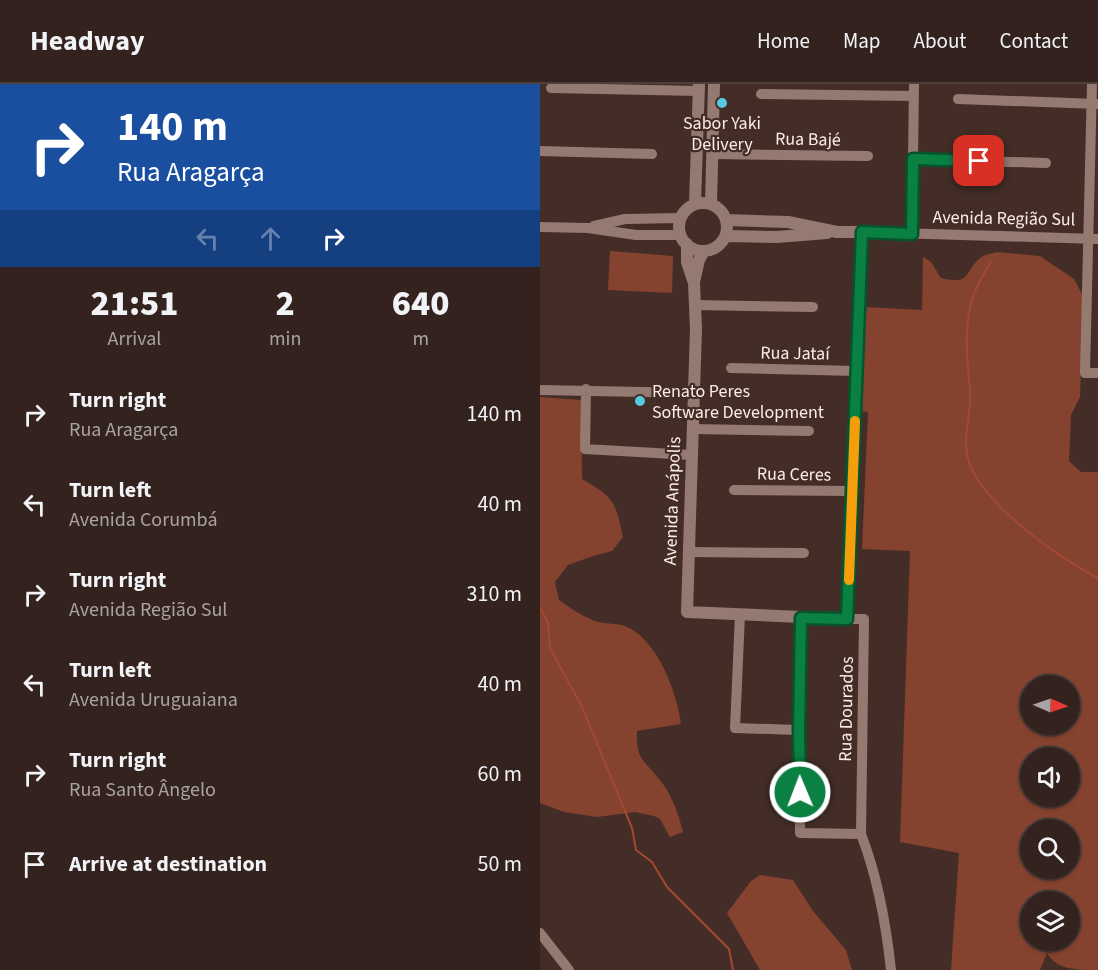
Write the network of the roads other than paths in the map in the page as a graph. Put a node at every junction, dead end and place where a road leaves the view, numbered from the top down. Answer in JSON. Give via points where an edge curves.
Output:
{"nodes":[{"id":1,"x":714,"y":84,"type":"edge"},
{"id":2,"x":915,"y":84,"type":"edge"},
{"id":3,"x":1092,"y":84,"type":"edge"},
{"id":4,"x":551,"y":88,"type":"dead end"},
{"id":5,"x":699,"y":88,"type":"edge"},
{"id":6,"x":761,"y":94,"type":"dead end"},
{"id":7,"x":914,"y":96,"type":"junction"},
{"id":8,"x":958,"y":99,"type":"dead end"},
{"id":9,"x":1095,"y":104,"type":"edge"},
{"id":10,"x":540,"y":151,"type":"edge"},
{"id":11,"x":652,"y":154,"type":"dead end"},
{"id":12,"x":712,"y":154,"type":"junction"},
{"id":13,"x":868,"y":156,"type":"dead end"},
{"id":14,"x":913,"y":159,"type":"junction"},
{"id":15,"x":1046,"y":163,"type":"dead end"},
{"id":16,"x":1094,"y":165,"type":"edge"},
{"id":17,"x":695,"y":204,"type":"junction"},
{"id":18,"x":711,"y":204,"type":"junction"},
{"id":19,"x":681,"y":218,"type":"junction"},
{"id":20,"x":727,"y":220,"type":"junction"},
{"id":21,"x":540,"y":227,"type":"edge"},
{"id":22,"x":588,"y":228,"type":"junction"},
{"id":23,"x":837,"y":232,"type":"junction"},
{"id":24,"x":862,"y":232,"type":"junction"},
{"id":25,"x":912,"y":234,"type":"junction"},
{"id":26,"x":726,"y":236,"type":"junction"},
{"id":27,"x":1094,"y":238,"type":"edge"},
{"id":28,"x":684,"y":239,"type":"junction"},
{"id":29,"x":704,"y":251,"type":"junction"},
{"id":30,"x":694,"y":283,"type":"junction"},
{"id":31,"x":695,"y":305,"type":"junction"},
{"id":32,"x":813,"y":307,"type":"dead end"},
{"id":33,"x":1092,"y":312,"type":"edge"},
{"id":34,"x":731,"y":368,"type":"dead end"},
{"id":35,"x":857,"y":371,"type":"junction"},
{"id":36,"x":1098,"y":373,"type":"edge"},
{"id":37,"x":586,"y":389,"type":"junction"},
{"id":38,"x":540,"y":390,"type":"edge"},
{"id":39,"x":693,"y":393,"type":"junction"},
{"id":40,"x":692,"y":429,"type":"junction"},
{"id":41,"x":809,"y":431,"type":"dead end"},
{"id":42,"x":691,"y":454,"type":"junction"},
{"id":43,"x":734,"y":490,"type":"dead end"},
{"id":44,"x":853,"y":491,"type":"junction"},
{"id":45,"x":688,"y":552,"type":"junction"},
{"id":46,"x":804,"y":553,"type":"dead end"},
{"id":47,"x":740,"y":615,"type":"junction"},
{"id":48,"x":801,"y":618,"type":"junction"},
{"id":49,"x":847,"y":619,"type":"junction"},
{"id":50,"x":799,"y":730,"type":"junction"},
{"id":51,"x":861,"y":834,"type":"junction"},
{"id":52,"x":540,"y":933,"type":"edge"},
{"id":53,"x":569,"y":970,"type":"edge"},
{"id":54,"x":891,"y":970,"type":"edge"}],
"edges":[{"from":1,"to":12,"type":"street"},
{"from":2,"to":7,"type":"street"},
{"from":3,"to":9,"type":"street"},
{"from":4,"to":5,"type":"street"},
{"from":5,"to":17,"type":"street"},
{"from":6,"to":7,"type":"street"},
{"from":7,"to":14,"type":"street"},
{"from":8,"to":9,"type":"street"},
{"from":9,"to":16,"type":"street"},
{"from":10,"to":11,"type":"street"},
{"from":12,"to":13,"type":"street","name":"Rua Bajé"},
{"from":12,"to":18,"type":"street"},
{"from":14,"to":15,"type":"street"},
{"from":14,"to":25,"type":"street"},
{"from":16,"to":27,"type":"street"},
{"from":17,"to":18,"type":"street"},
{"from":17,"to":19,"type":"street"},
{"from":18,"to":20,"type":"street"},
{"from":19,"to":22,"type":"street","via":[[625,219]]},
{"from":19,"to":28,"type":"street","via":[[679,226]]},
{"from":20,"to":23,"type":"street","name":"Avenida Região Sul","via":[[788,222]]},
{"from":20,"to":26,"type":"street"},
{"from":21,"to":22,"type":"street"},
{"from":22,"to":28,"type":"street"},
{"from":23,"to":24,"type":"street","name":"Avenida Região Sul"},
{"from":23,"to":26,"type":"street","name":"Avenida Região Sul","via":[[810,236]]},
{"from":24,"to":25,"type":"street","name":"Avenida Região Sul"},
{"from":24,"to":35,"type":"street"},
{"from":25,"to":27,"type":"street","name":"Avenida Região Sul"},
{"from":26,"to":29,"type":"street","via":[[716,248]]},
{"from":27,"to":33,"type":"street"},
{"from":28,"to":29,"type":"street","via":[[693,249]]},
{"from":28,"to":30,"type":"street","name":"Avenida Anápolis"},
{"from":29,"to":30,"type":"street","name":"Avenida Anápolis"},
{"from":30,"to":31,"type":"street","name":"Avenida Anápolis"},
{"from":31,"to":32,"type":"street"},
{"from":31,"to":39,"type":"street","name":"Avenida Anápolis"},
{"from":33,"to":36,"type":"street","via":[[1084,373]]},
{"from":34,"to":35,"type":"street","name":"Rua Jataí"},
{"from":35,"to":44,"type":"street"},
{"from":37,"to":38,"type":"street"},
{"from":37,"to":39,"type":"street"},
{"from":37,"to":42,"type":"street","via":[[585,449]]},
{"from":39,"to":40,"type":"street","name":"Avenida Anápolis"},
{"from":40,"to":41,"type":"street"},
{"from":40,"to":42,"type":"street","name":"Avenida Anápolis"},
{"from":42,"to":45,"type":"street","name":"Avenida Anápolis"},
{"from":43,"to":44,"type":"street","name":"Rua Ceres"},
{"from":44,"to":49,"type":"street"},
{"from":45,"to":46,"type":"street"},
{"from":45,"to":47,"type":"street","name":"Avenida Anápolis","via":[[687,612]]},
{"from":47,"to":48,"type":"street"},
{"from":47,"to":50,"type":"street","via":[[735,728]]},
{"from":48,"to":49,"type":"street"},
{"from":48,"to":50,"type":"street"},
{"from":49,"to":51,"type":"street","name":"Rua Dourados","via":[[864,619]]},
{"from":50,"to":51,"type":"street","via":[[800,833]]},
{"from":51,"to":54,"type":"street","via":[[873,864]]},
{"from":52,"to":53,"type":"street"}]}
